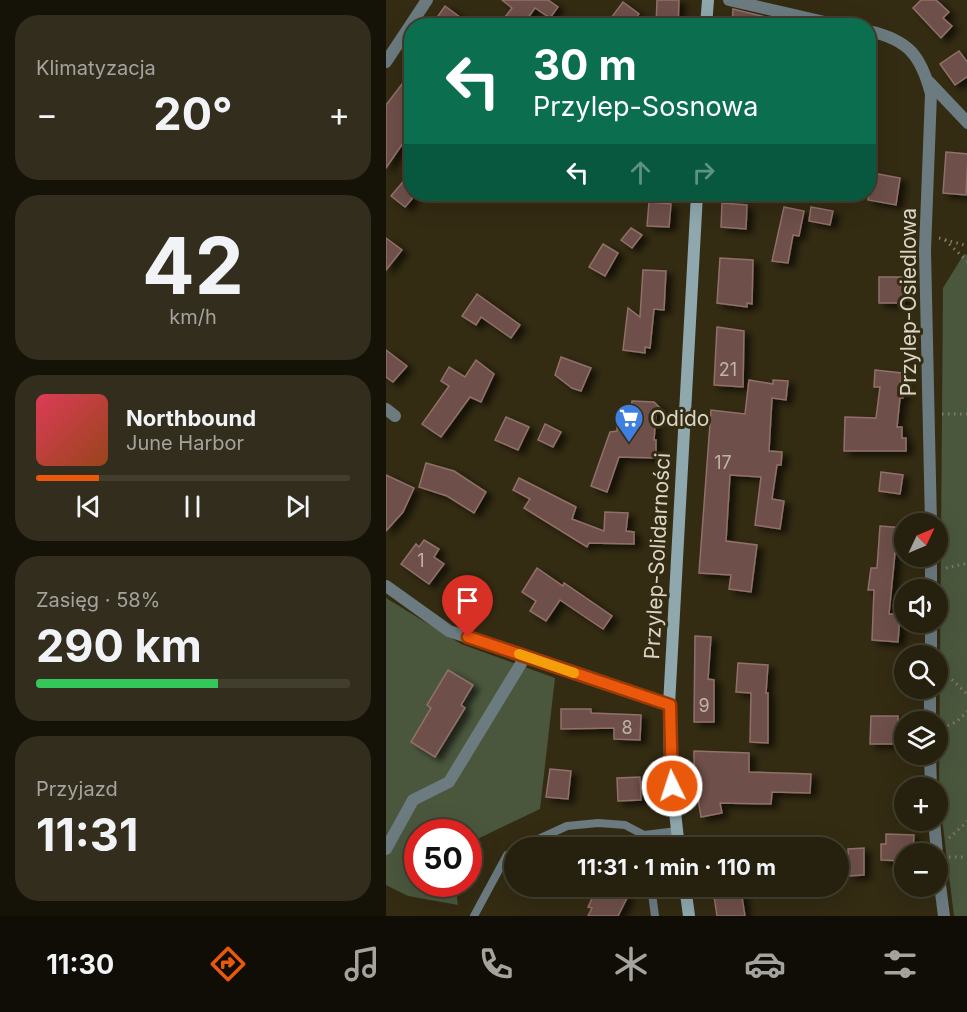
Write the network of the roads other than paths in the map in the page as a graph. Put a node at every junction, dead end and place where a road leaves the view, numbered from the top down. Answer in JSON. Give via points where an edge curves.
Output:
{"nodes":[{"id":1,"x":427,"y":0,"type":"edge"},
{"id":2,"x":708,"y":0,"type":"edge"},
{"id":3,"x":729,"y":0,"type":"edge"},
{"id":4,"x":415,"y":18,"type":"edge"},
{"id":5,"x":707,"y":18,"type":"edge"},
{"id":6,"x":807,"y":18,"type":"edge"},
{"id":7,"x":876,"y":34,"type":"edge"},
{"id":8,"x":404,"y":35,"type":"edge"},
{"id":9,"x":386,"y":62,"type":"edge"},
{"id":10,"x":928,"y":82,"type":"junction"},
{"id":11,"x":968,"y":123,"type":"edge"},
{"id":12,"x":697,"y":201,"type":"edge"},
{"id":13,"x":931,"y":513,"type":"edge"},
{"id":14,"x":386,"y":586,"type":"edge"},
{"id":15,"x":525,"y":657,"type":"junction"},
{"id":16,"x":670,"y":705,"type":"junction"},
{"id":17,"x":677,"y":831,"type":"junction"},
{"id":18,"x":644,"y":835,"type":"joint"},
{"id":19,"x":543,"y":837,"type":"edge"},
{"id":20,"x":678,"y":837,"type":"edge"},
{"id":21,"x":386,"y":849,"type":"edge"},
{"id":22,"x":504,"y":861,"type":"edge"},
{"id":23,"x":652,"y":897,"type":"edge"},
{"id":24,"x":686,"y":897,"type":"edge"},
{"id":25,"x":942,"y":897,"type":"edge"},
{"id":26,"x":474,"y":916,"type":"edge"},
{"id":27,"x":655,"y":916,"type":"edge"},
{"id":28,"x":689,"y":916,"type":"edge"},
{"id":29,"x":944,"y":916,"type":"edge"}],
"edges":[{"from":1,"to":4,"type":"street"},
{"from":2,"to":5,"type":"main road"},
{"from":3,"to":6,"type":"street"},
{"from":7,"to":10,"type":"street","name":"Przylep-Osiedlowa","via":[[899,42],[914,54]]},
{"from":8,"to":9,"type":"street"},
{"from":10,"to":11,"type":"street","name":"Przylep-Osiedlowa"},
{"from":10,"to":13,"type":"street","name":"Przylep-Osiedlowa","via":[[931,94],[925,234]]},
{"from":12,"to":16,"type":"main road","name":"Przylep-Solidarności"},
{"from":14,"to":15,"type":"street","via":[[449,631]]},
{"from":15,"to":16,"type":"street"},
{"from":15,"to":21,"type":"street","via":[[449,782],[413,800]]},
{"from":16,"to":17,"type":"main road","name":"Przylep-Solidarności"},
{"from":17,"to":18,"type":"lane"},
{"from":17,"to":20,"type":"main road","name":"Przylep-Solidarności"},
{"from":18,"to":19,"type":"lane","via":[[624,825],[598,823],[567,826]]},
{"from":22,"to":26,"type":"lane"},
{"from":23,"to":27,"type":"lane"},
{"from":24,"to":28,"type":"main road"},
{"from":25,"to":29,"type":"street"}]}
